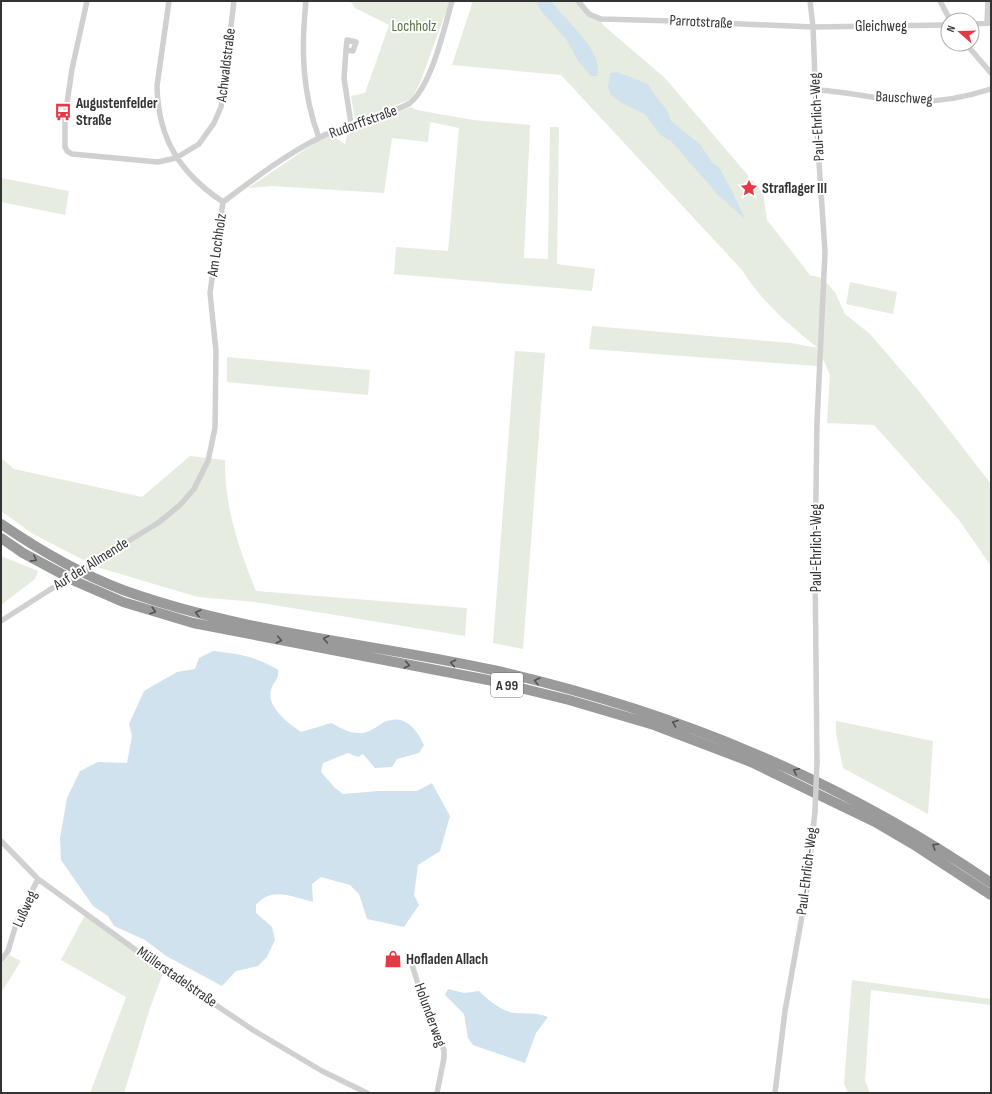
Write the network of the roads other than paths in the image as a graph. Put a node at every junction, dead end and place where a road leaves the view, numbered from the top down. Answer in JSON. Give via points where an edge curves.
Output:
{"nodes":[{"id":1,"x":87,"y":1,"type":"edge"},
{"id":2,"x":169,"y":1,"type":"edge"},
{"id":3,"x":234,"y":1,"type":"edge"},
{"id":4,"x":306,"y":1,"type":"edge"},
{"id":5,"x":452,"y":1,"type":"edge"},
{"id":6,"x":578,"y":1,"type":"edge"},
{"id":7,"x":810,"y":1,"type":"edge"},
{"id":8,"x":940,"y":1,"type":"edge"},
{"id":9,"x":988,"y":1,"type":"edge"},
{"id":10,"x":946,"y":12,"type":"edge"},
{"id":11,"x":989,"y":23,"type":"edge"},
{"id":12,"x":940,"y":25,"type":"edge"},
{"id":13,"x":813,"y":27,"type":"junction"},
{"id":14,"x":346,"y":50,"type":"dead end"},
{"id":15,"x":973,"y":52,"type":"edge"},
{"id":16,"x":991,"y":73,"type":"edge"},
{"id":17,"x":991,"y":89,"type":"edge"},
{"id":18,"x":816,"y":90,"type":"junction"},
{"id":19,"x":351,"y":124,"type":"junction"},
{"id":20,"x":319,"y":138,"type":"junction"},
{"id":21,"x":176,"y":158,"type":"junction"},
{"id":22,"x":223,"y":202,"type":"junction"},
{"id":23,"x":180,"y":505,"type":"joint"},
{"id":24,"x":1,"y":524,"type":"edge"},
{"id":25,"x":1,"y":538,"type":"edge"},
{"id":26,"x":1,"y":620,"type":"edge"},
{"id":27,"x":1,"y":841,"type":"edge"},
{"id":28,"x":38,"y":880,"type":"junction"},
{"id":29,"x":991,"y":883,"type":"edge"},
{"id":30,"x":991,"y":895,"type":"edge"},
{"id":31,"x":1,"y":960,"type":"edge"},
{"id":32,"x":411,"y":961,"type":"dead end"},
{"id":33,"x":367,"y":1093,"type":"edge"},
{"id":34,"x":437,"y":1093,"type":"edge"},
{"id":35,"x":776,"y":1093,"type":"edge"}],
"edges":[{"from":1,"to":21,"type":"street","via":[[68,89],[64,134],[67,151],[72,154],[158,162]]},
{"from":2,"to":21,"type":"street","name":"Am Lochholz","via":[[158,69],[157,99],[163,128]]},
{"from":3,"to":21,"type":"street","name":"Achwaldstraße","via":[[221,107],[207,134],[191,150]]},
{"from":4,"to":20,"type":"street","via":[[303,27],[305,84],[312,119]]},
{"from":5,"to":19,"type":"street","name":"Rudorffstraße","via":[[436,56],[414,100],[404,106]]},
{"from":6,"to":13,"type":"street","name":"Parrotstraße","via":[[589,14],[604,20],[674,20]]},
{"from":7,"to":13,"type":"street","name":"Paul-Ehrlich-Weg"},
{"from":8,"to":10,"type":"street"},
{"from":9,"to":11,"type":"street"},
{"from":12,"to":13,"type":"street","name":"Gleichweg"},
{"from":13,"to":18,"type":"street","name":"Paul-Ehrlich-Weg"},
{"from":14,"to":19,"type":"street","via":[[344,78]]},
{"from":15,"to":16,"type":"street"},
{"from":17,"to":18,"type":"street","name":"Bauschweg","via":[[960,97],[923,101]]},
{"from":18,"to":35,"type":"street","name":"Paul-Ehrlich-Weg","bridge":true,"via":[[825,252],[815,563],[817,762],[807,888],[785,1011]]},
{"from":19,"to":20,"type":"street","name":"Rudorffstraße"},
{"from":20,"to":22,"type":"street","name":"Rudorffstraße","via":[[253,178]]},
{"from":21,"to":22,"type":"street","name":"Am Lochholz","via":[[192,176]]},
{"from":22,"to":23,"type":"street","name":"Am Lochholz","via":[[210,293],[216,351],[215,428],[208,461],[194,489]]},
{"from":23,"to":26,"type":"street","name":"Auf der Allmende","bridge":true,"via":[[158,523]]},
{"from":29,"to":24,"type":"highway","number":"A 99","one_way":true,"via":[[920,836],[791,768],[654,715],[575,690],[492,670],[195,612],[123,590],[82,572],[29,543]]},
{"from":25,"to":30,"type":"highway","number":"A 99","one_way":true,"via":[[77,582],[123,602],[193,623],[488,680],[654,725],[751,762],[875,822]]},
{"from":27,"to":28,"type":"street","name":"Müllerstadelstraße"},
{"from":28,"to":31,"type":"street","name":"Lußweg","via":[[17,921],[8,951]]},
{"from":28,"to":33,"type":"street","name":"Müllerstadelstraße","via":[[253,1030],[322,1071]]},
{"from":32,"to":34,"type":"street","name":"Holunderweg","via":[[428,1017],[444,1050]]}]}
